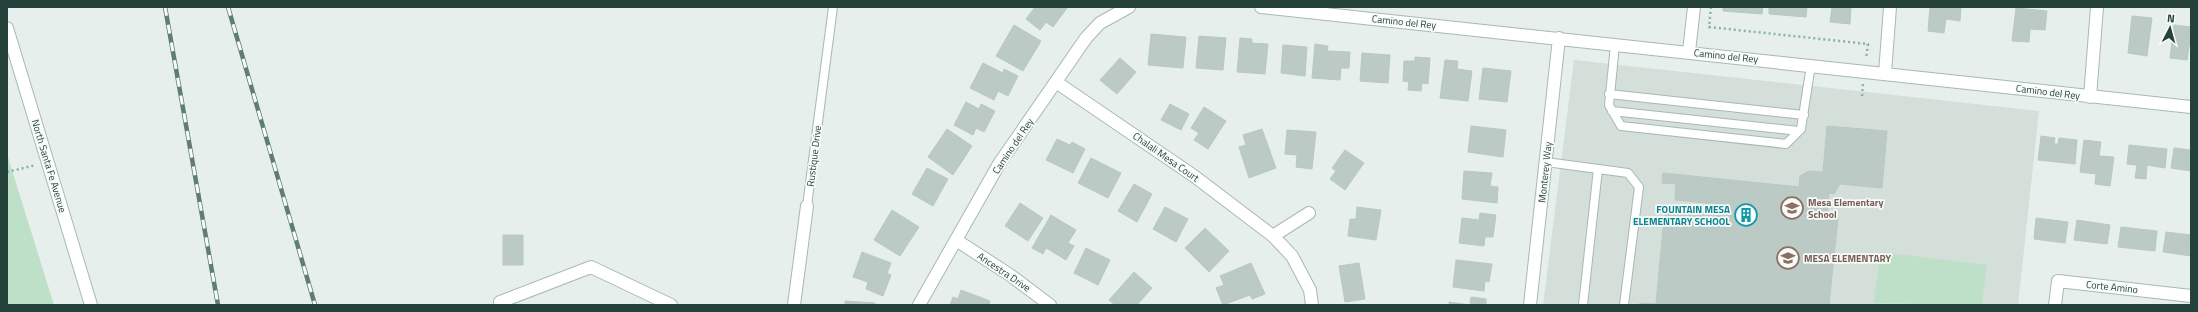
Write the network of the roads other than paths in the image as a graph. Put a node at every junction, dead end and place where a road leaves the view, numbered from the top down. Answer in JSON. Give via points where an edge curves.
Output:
{"nodes":[{"id":1,"x":833,"y":7,"type":"edge"},
{"id":2,"x":1129,"y":7,"type":"edge"},
{"id":3,"x":1262,"y":7,"type":"edge"},
{"id":4,"x":1694,"y":7,"type":"edge"},
{"id":5,"x":1890,"y":7,"type":"edge"},
{"id":6,"x":2097,"y":7,"type":"edge"},
{"id":7,"x":7,"y":28,"type":"edge"},
{"id":8,"x":1559,"y":38,"type":"junction"},
{"id":9,"x":1615,"y":45,"type":"junction"},
{"id":10,"x":1689,"y":52,"type":"junction"},
{"id":11,"x":1811,"y":65,"type":"junction"},
{"id":12,"x":1885,"y":73,"type":"junction"},
{"id":13,"x":1056,"y":82,"type":"junction"},
{"id":14,"x":1609,"y":94,"type":"junction"},
{"id":15,"x":2090,"y":96,"type":"junction"},
{"id":16,"x":2191,"y":107,"type":"edge"},
{"id":17,"x":1612,"y":111,"type":"junction"},
{"id":18,"x":1804,"y":115,"type":"junction"},
{"id":19,"x":1799,"y":132,"type":"junction"},
{"id":20,"x":1546,"y":162,"type":"junction"},
{"id":21,"x":1598,"y":169,"type":"junction"},
{"id":22,"x":807,"y":206,"type":"joint"},
{"id":23,"x":1309,"y":213,"type":"dead end"},
{"id":24,"x":1273,"y":236,"type":"junction"},
{"id":25,"x":956,"y":240,"type":"junction"},
{"id":26,"x":2191,"y":296,"type":"edge"},
{"id":27,"x":92,"y":305,"type":"edge"},
{"id":28,"x":502,"y":305,"type":"edge"},
{"id":29,"x":671,"y":305,"type":"edge"},
{"id":30,"x":794,"y":305,"type":"edge"},
{"id":31,"x":919,"y":305,"type":"edge"},
{"id":32,"x":1050,"y":305,"type":"edge"},
{"id":33,"x":1312,"y":305,"type":"edge"},
{"id":34,"x":1530,"y":305,"type":"edge"},
{"id":35,"x":1583,"y":305,"type":"edge"},
{"id":36,"x":1624,"y":305,"type":"edge"},
{"id":37,"x":2055,"y":305,"type":"edge"}],
"edges":[{"from":1,"to":22,"type":"lane","name":"Rustique Drive"},
{"from":2,"to":13,"type":"street","name":"Camino del Rey","via":[[1100,23],[1086,38]]},
{"from":3,"to":8,"type":"street","name":"Camino del Rey"},
{"from":4,"to":10,"type":"street"},
{"from":5,"to":12,"type":"street"},
{"from":6,"to":15,"type":"street"},
{"from":7,"to":27,"type":"street","name":"North Santa Fe Avenue"},
{"from":8,"to":9,"type":"street","name":"Camino del Rey"},
{"from":8,"to":20,"type":"street","name":"Monterey Way"},
{"from":9,"to":10,"type":"street","name":"Camino del Rey"},
{"from":9,"to":14,"type":"lane"},
{"from":10,"to":11,"type":"street","name":"Camino del Rey"},
{"from":11,"to":12,"type":"street","name":"Camino del Rey"},
{"from":11,"to":18,"type":"lane"},
{"from":12,"to":15,"type":"street","name":"Camino del Rey"},
{"from":13,"to":24,"type":"street","name":"Chalali Mesa Court","via":[[1194,176]]},
{"from":13,"to":25,"type":"street","name":"Camino del Rey","via":[[999,164]]},
{"from":14,"to":17,"type":"lane"},
{"from":14,"to":18,"type":"lane"},
{"from":15,"to":16,"type":"street","name":"Camino del Rey"},
{"from":17,"to":19,"type":"lane"},
{"from":17,"to":19,"type":"lane","via":[[1622,126],[1650,130],[1786,144]]},
{"from":18,"to":19,"type":"lane","via":[[1802,129]]},
{"from":20,"to":21,"type":"lane"},
{"from":20,"to":34,"type":"street","name":"Monterey Way"},
{"from":21,"to":35,"type":"lane"},
{"from":21,"to":36,"type":"lane","via":[[1628,173],[1638,187]]},
{"from":22,"to":30,"type":"street","name":"Rustique Drive"},
{"from":23,"to":24,"type":"street"},
{"from":24,"to":33,"type":"street","name":"Chalali Mesa Court","via":[[1292,256],[1310,290]]},
{"from":25,"to":31,"type":"street","name":"Camino del Rey"},
{"from":25,"to":32,"type":"street","name":"Ancestra Drive"},
{"from":26,"to":37,"type":"street","name":"Corte Amino","via":[[2058,281]]},
{"from":28,"to":29,"type":"street","via":[[500,302],[591,267]]}]}
